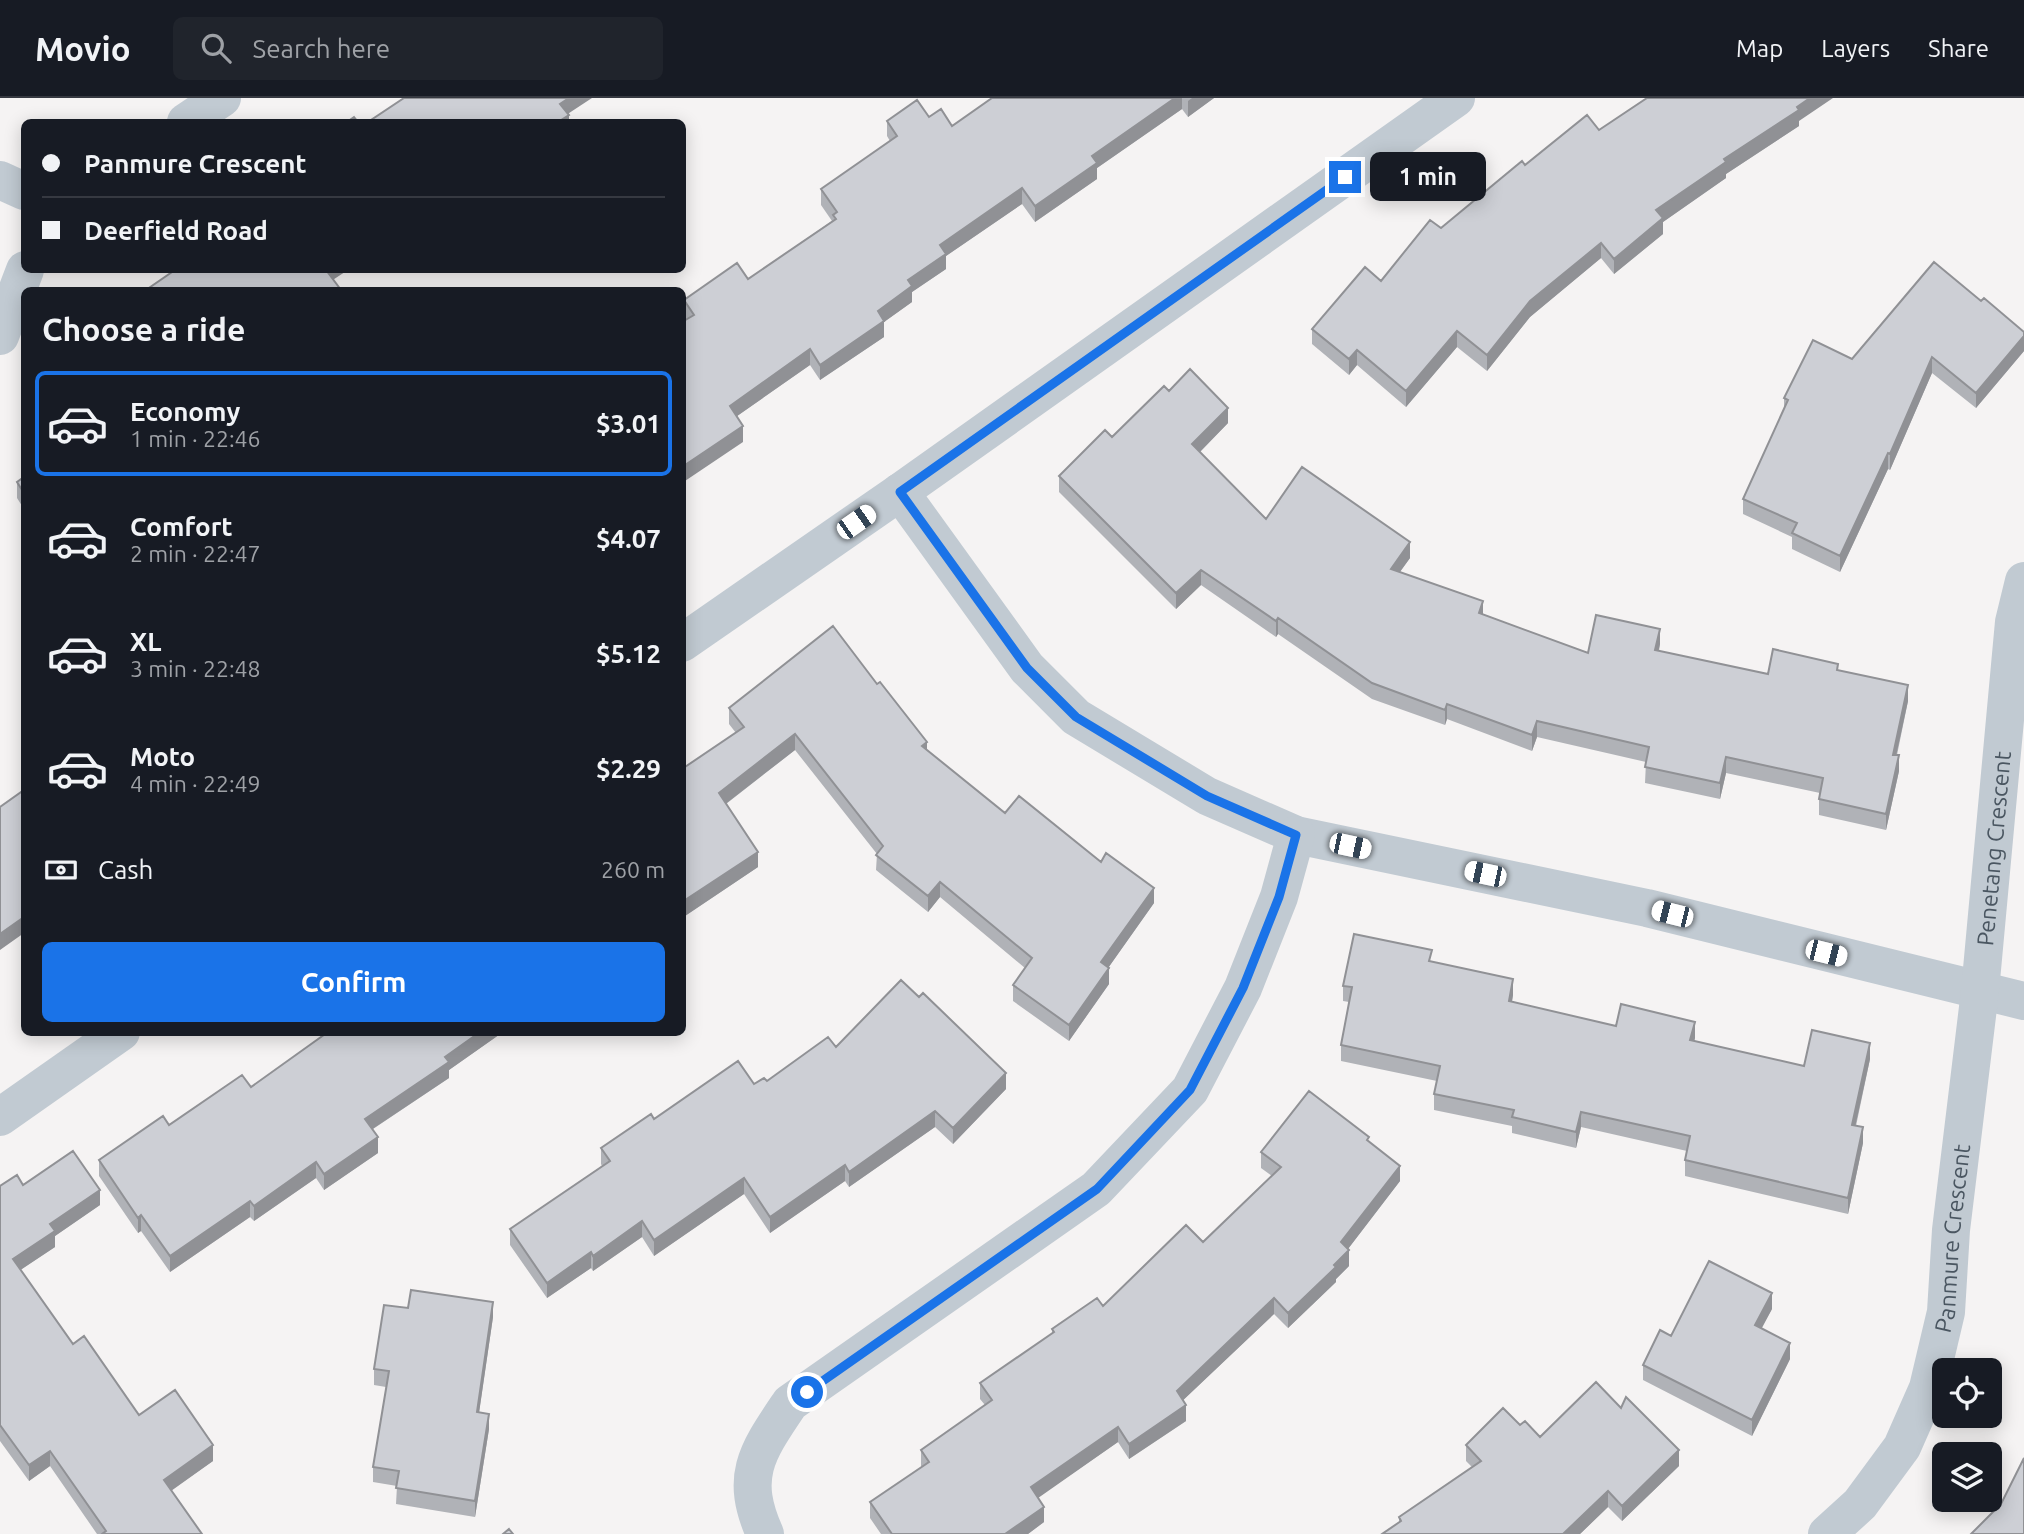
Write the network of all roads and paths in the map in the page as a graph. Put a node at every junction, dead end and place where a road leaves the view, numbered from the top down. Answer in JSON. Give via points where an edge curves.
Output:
{"nodes":[{"id":1,"x":222,"y":98,"type":"edge"},
{"id":2,"x":1456,"y":98,"type":"edge"},
{"id":3,"x":190,"y":119,"type":"edge"},
{"id":4,"x":0,"y":180,"type":"edge"},
{"id":5,"x":21,"y":190,"type":"edge"},
{"id":6,"x":23,"y":273,"type":"edge"},
{"id":7,"x":0,"y":335,"type":"edge"},
{"id":8,"x":900,"y":492,"type":"junction"},
{"id":9,"x":2024,"y":581,"type":"edge"},
{"id":10,"x":686,"y":640,"type":"edge"},
{"id":11,"x":1296,"y":835,"type":"junction"},
{"id":12,"x":1980,"y":991,"type":"junction"},
{"id":13,"x":2024,"y":1001,"type":"edge"},
{"id":14,"x":115,"y":1036,"type":"edge"},
{"id":15,"x":0,"y":1117,"type":"edge"},
{"id":16,"x":765,"y":1534,"type":"edge"},
{"id":17,"x":1827,"y":1534,"type":"edge"}],
"edges":[{"from":1,"to":3,"type":"street"},
{"from":2,"to":8,"type":"street"},
{"from":4,"to":5,"type":"street"},
{"from":6,"to":7,"type":"street"},
{"from":8,"to":10,"type":"street"},
{"from":8,"to":11,"type":"street","via":[[1027,668],[1076,717],[1207,796]]},
{"from":9,"to":12,"type":"street","name":"Penetang Crescent","via":[[2014,622]]},
{"from":11,"to":12,"type":"street","via":[[1647,908]]},
{"from":11,"to":16,"type":"street","via":[[1279,897],[1243,988],[1190,1090],[1097,1189],[790,1404],[760,1447],[753,1472],[755,1510]]},
{"from":12,"to":13,"type":"street"},
{"from":12,"to":17,"type":"street","name":"Panmure Crescent","via":[[1951,1230],[1946,1312],[1928,1388],[1902,1447],[1860,1504]]},
{"from":14,"to":15,"type":"street"}]}
